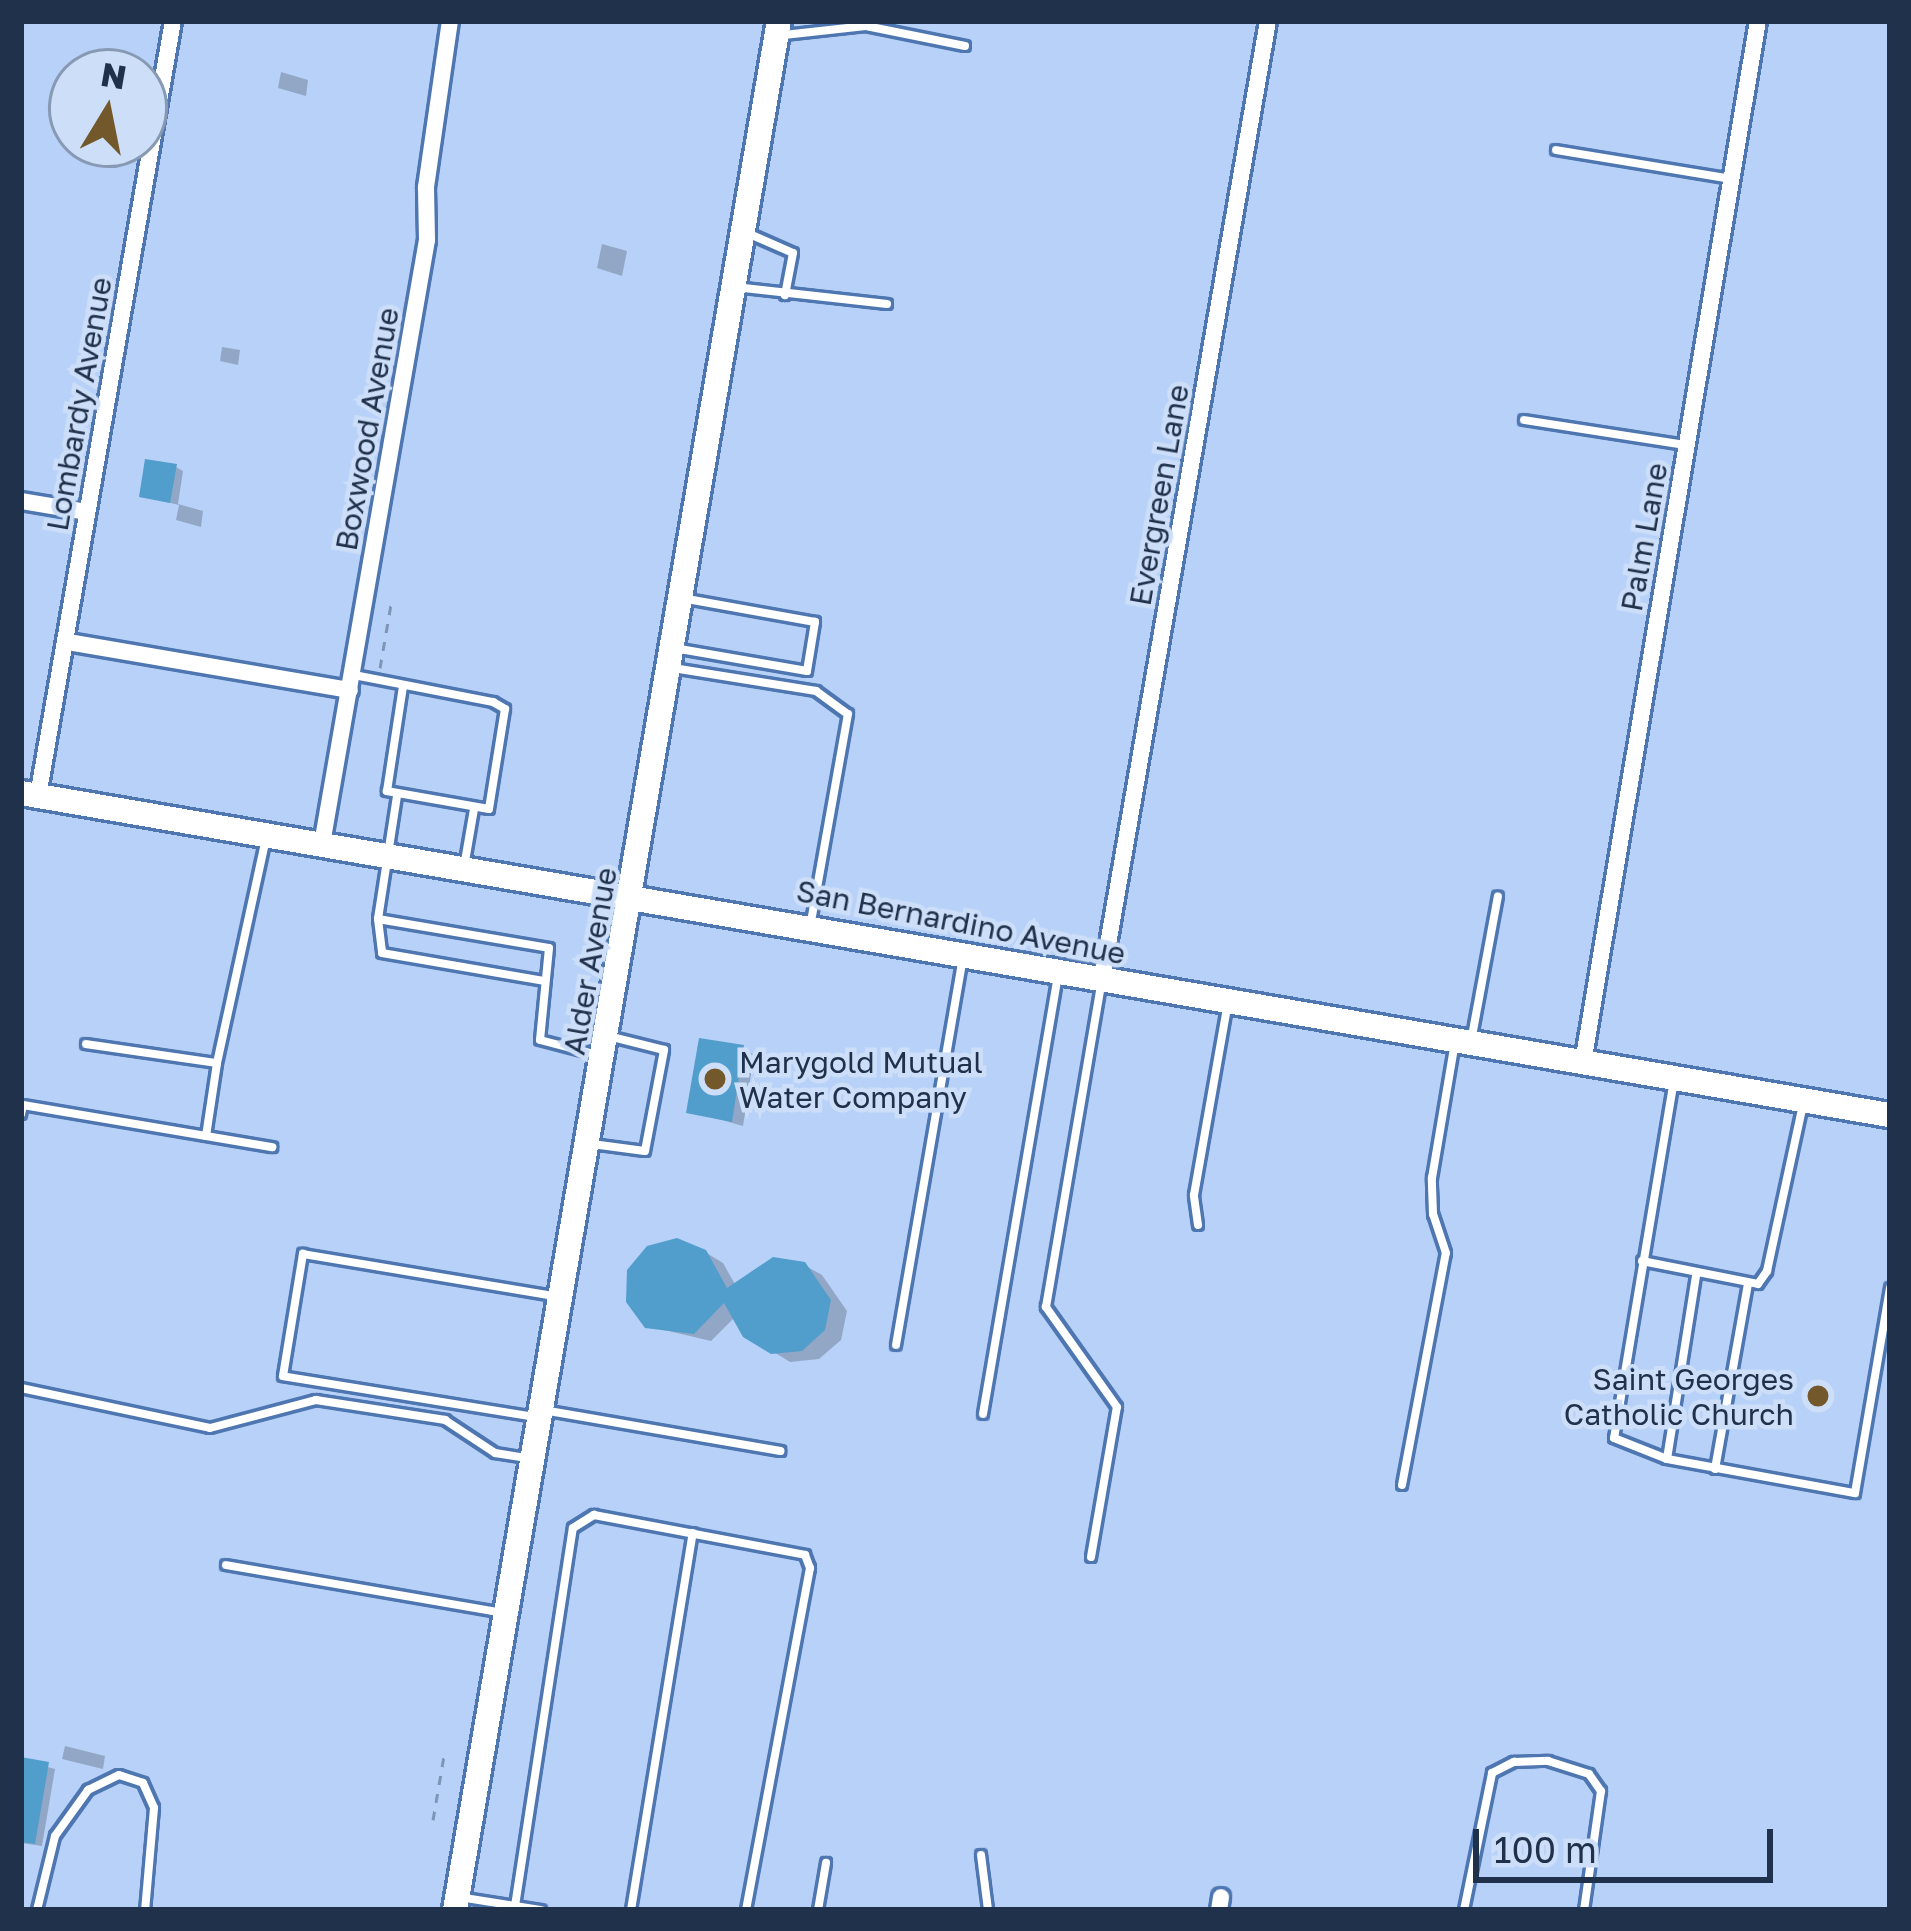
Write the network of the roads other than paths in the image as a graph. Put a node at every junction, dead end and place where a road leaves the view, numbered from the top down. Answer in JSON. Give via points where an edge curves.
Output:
{"nodes":[{"id":1,"x":173,"y":21,"type":"edge"},
{"id":2,"x":450,"y":21,"type":"edge"},
{"id":3,"x":1268,"y":21,"type":"edge"},
{"id":4,"x":1758,"y":21,"type":"edge"},
{"id":5,"x":777,"y":29,"type":"edge"},
{"id":6,"x":965,"y":46,"type":"dead end"},
{"id":7,"x":1556,"y":150,"type":"dead end"},
{"id":8,"x":1732,"y":180,"type":"junction"},
{"id":9,"x":743,"y":232,"type":"junction"},
{"id":10,"x":734,"y":287,"type":"junction"},
{"id":11,"x":784,"y":295,"type":"junction"},
{"id":12,"x":887,"y":304,"type":"dead end"},
{"id":13,"x":1524,"y":420,"type":"dead end"},
{"id":14,"x":1687,"y":445,"type":"junction"},
{"id":15,"x":21,"y":502,"type":"edge"},
{"id":16,"x":88,"y":512,"type":"junction"},
{"id":17,"x":681,"y":598,"type":"junction"},
{"id":18,"x":68,"y":642,"type":"junction"},
{"id":19,"x":671,"y":658,"type":"junction"},
{"id":20,"x":351,"y":682,"type":"junction"},
{"id":21,"x":403,"y":686,"type":"junction"},
{"id":22,"x":30,"y":794,"type":"edge"},
{"id":23,"x":397,"y":796,"type":"junction"},
{"id":24,"x":474,"y":809,"type":"junction"},
{"id":25,"x":266,"y":834,"type":"junction"},
{"id":26,"x":322,"y":844,"type":"junction"},
{"id":27,"x":389,"y":855,"type":"junction"},
{"id":28,"x":464,"y":867,"type":"junction"},
{"id":29,"x":633,"y":894,"type":"junction"},
{"id":30,"x":1498,"y":896,"type":"dead end"},
{"id":31,"x":378,"y":919,"type":"junction"},
{"id":32,"x":811,"y":924,"type":"junction"},
{"id":33,"x":964,"y":954,"type":"junction"},
{"id":34,"x":1059,"y":972,"type":"junction"},
{"id":35,"x":1102,"y":979,"type":"junction"},
{"id":36,"x":544,"y":981,"type":"junction"},
{"id":37,"x":1229,"y":1001,"type":"junction"},
{"id":38,"x":1463,"y":1042,"type":"junction"},
{"id":39,"x":86,"y":1044,"type":"dead end"},
{"id":40,"x":605,"y":1046,"type":"junction"},
{"id":41,"x":217,"y":1063,"type":"junction"},
{"id":42,"x":1582,"y":1063,"type":"junction"},
{"id":43,"x":1675,"y":1078,"type":"junction"},
{"id":44,"x":1804,"y":1101,"type":"junction"},
{"id":45,"x":21,"y":1114,"type":"edge"},
{"id":46,"x":1890,"y":1115,"type":"edge"},
{"id":47,"x":206,"y":1136,"type":"junction"},
{"id":48,"x":588,"y":1144,"type":"junction"},
{"id":49,"x":272,"y":1147,"type":"dead end"},
{"id":50,"x":1198,"y":1225,"type":"dead end"},
{"id":51,"x":1642,"y":1261,"type":"junction"},
{"id":52,"x":1696,"y":1275,"type":"junction"},
{"id":53,"x":1748,"y":1283,"type":"junction"},
{"id":54,"x":1890,"y":1288,"type":"edge"},
{"id":55,"x":561,"y":1297,"type":"junction"},
{"id":56,"x":896,"y":1345,"type":"dead end"},
{"id":57,"x":21,"y":1388,"type":"edge"},
{"id":58,"x":541,"y":1414,"type":"junction"},
{"id":59,"x":983,"y":1414,"type":"dead end"},
{"id":60,"x":780,"y":1451,"type":"dead end"},
{"id":61,"x":1667,"y":1459,"type":"junction"},
{"id":62,"x":533,"y":1460,"type":"junction"},
{"id":63,"x":1713,"y":1468,"type":"junction"},
{"id":64,"x":1402,"y":1485,"type":"dead end"},
{"id":65,"x":693,"y":1533,"type":"junction"},
{"id":66,"x":1091,"y":1557,"type":"dead end"},
{"id":67,"x":226,"y":1565,"type":"dead end"},
{"id":68,"x":506,"y":1613,"type":"junction"},
{"id":69,"x":981,"y":1855,"type":"dead end"},
{"id":70,"x":826,"y":1863,"type":"dead end"},
{"id":71,"x":456,"y":1904,"type":"edge"},
{"id":72,"x":515,"y":1906,"type":"junction"},
{"id":73,"x":37,"y":1910,"type":"edge"},
{"id":74,"x":145,"y":1910,"type":"edge"},
{"id":75,"x":541,"y":1910,"type":"edge"},
{"id":76,"x":631,"y":1910,"type":"edge"},
{"id":77,"x":746,"y":1910,"type":"edge"},
{"id":78,"x":818,"y":1910,"type":"edge"},
{"id":79,"x":988,"y":1910,"type":"edge"},
{"id":80,"x":1464,"y":1910,"type":"edge"},
{"id":81,"x":1584,"y":1910,"type":"edge"}],
"edges":[{"from":1,"to":16,"type":"street","name":"Lombardy Avenue"},
{"from":2,"to":20,"type":"street","name":"Boxwood Avenue","via":[[426,187],[427,240]]},
{"from":3,"to":35,"type":"street","name":"Evergreen Lane"},
{"from":4,"to":8,"type":"street","name":"Palm Lane"},
{"from":5,"to":6,"type":"lane","via":[[866,26]]},
{"from":5,"to":9,"type":"main road","name":"Alder Avenue"},
{"from":7,"to":8,"type":"lane"},
{"from":8,"to":14,"type":"street","name":"Palm Lane"},
{"from":9,"to":10,"type":"main road","name":"Alder Avenue"},
{"from":9,"to":11,"type":"lane","via":[[788,246],[795,268]]},
{"from":10,"to":11,"type":"lane"},
{"from":10,"to":17,"type":"main road","name":"Alder Avenue"},
{"from":11,"to":12,"type":"lane"},
{"from":13,"to":14,"type":"lane"},
{"from":14,"to":42,"type":"street","name":"Palm Lane"},
{"from":15,"to":16,"type":"street"},
{"from":16,"to":18,"type":"street","name":"Lombardy Avenue"},
{"from":17,"to":19,"type":"main road","name":"Alder Avenue"},
{"from":17,"to":19,"type":"lane","via":[[815,622],[807,670]]},
{"from":18,"to":20,"type":"street"},
{"from":18,"to":22,"type":"street","name":"Lombardy Avenue"},
{"from":19,"to":29,"type":"main road","name":"Alder Avenue"},
{"from":19,"to":32,"type":"lane","via":[[840,701],[848,735]]},
{"from":20,"to":21,"type":"lane"},
{"from":20,"to":26,"type":"street","name":"Boxwood Avenue"},
{"from":21,"to":23,"type":"lane","via":[[386,785]]},
{"from":21,"to":24,"type":"lane","via":[[493,702],[508,714],[492,804]]},
{"from":22,"to":25,"type":"main road","name":"San Bernardino Avenue"},
{"from":23,"to":24,"type":"lane"},
{"from":23,"to":27,"type":"lane"},
{"from":24,"to":28,"type":"lane"},
{"from":25,"to":26,"type":"main road","name":"San Bernardino Avenue"},
{"from":25,"to":41,"type":"lane"},
{"from":26,"to":27,"type":"main road","name":"San Bernardino Avenue"},
{"from":27,"to":28,"type":"main road","name":"San Bernardino Avenue"},
{"from":27,"to":31,"type":"lane"},
{"from":28,"to":29,"type":"main road","name":"San Bernardino Avenue"},
{"from":29,"to":32,"type":"main road","name":"San Bernardino Avenue"},
{"from":29,"to":40,"type":"main road","name":"Alder Avenue"},
{"from":30,"to":38,"type":"lane"},
{"from":31,"to":36,"type":"lane","via":[[386,955]]},
{"from":31,"to":36,"type":"lane","via":[[549,948]]},
{"from":32,"to":33,"type":"main road","name":"San Bernardino Avenue"},
{"from":33,"to":34,"type":"main road","name":"San Bernardino Avenue"},
{"from":33,"to":56,"type":"lane"},
{"from":34,"to":35,"type":"main road","name":"San Bernardino Avenue"},
{"from":34,"to":59,"type":"lane"},
{"from":35,"to":37,"type":"main road","name":"San Bernardino Avenue"},
{"from":35,"to":66,"type":"lane","via":[[1046,1307],[1117,1407]]},
{"from":36,"to":40,"type":"lane","via":[[540,1040]]},
{"from":37,"to":38,"type":"main road","name":"San Bernardino Avenue"},
{"from":37,"to":50,"type":"lane","via":[[1195,1195]]},
{"from":38,"to":42,"type":"main road","name":"San Bernardino Avenue"},
{"from":38,"to":64,"type":"lane","via":[[1432,1178],[1432,1214],[1446,1253]]},
{"from":39,"to":41,"type":"lane"},
{"from":40,"to":48,"type":"main road","name":"Alder Avenue"},
{"from":40,"to":48,"type":"lane","via":[[664,1050],[645,1151]]},
{"from":41,"to":47,"type":"lane"},
{"from":42,"to":43,"type":"main road","name":"San Bernardino Avenue"},
{"from":43,"to":44,"type":"main road","name":"San Bernardino Avenue"},
{"from":43,"to":51,"type":"lane"},
{"from":44,"to":46,"type":"main road","name":"San Bernardino Avenue"},
{"from":44,"to":53,"type":"lane","via":[[1767,1271],[1758,1284]]},
{"from":45,"to":47,"type":"lane","via":[[23,1105]]},
{"from":47,"to":49,"type":"lane"},
{"from":48,"to":55,"type":"main road","name":"Alder Avenue"},
{"from":51,"to":52,"type":"lane"},
{"from":51,"to":61,"type":"lane","via":[[1614,1438]]},
{"from":52,"to":53,"type":"lane"},
{"from":52,"to":61,"type":"lane"},
{"from":53,"to":63,"type":"lane"},
{"from":54,"to":63,"type":"lane","via":[[1855,1493]]},
{"from":55,"to":58,"type":"main road","name":"Alder Avenue"},
{"from":55,"to":58,"type":"lane","via":[[303,1254],[283,1376]]},
{"from":57,"to":62,"type":"lane","via":[[211,1428],[316,1400],[445,1420],[495,1453]]},
{"from":58,"to":60,"type":"lane"},
{"from":58,"to":62,"type":"main road","name":"Alder Avenue"},
{"from":61,"to":63,"type":"lane"},
{"from":62,"to":68,"type":"main road","name":"Alder Avenue"},
{"from":65,"to":72,"type":"lane","via":[[594,1515],[573,1528]]},
{"from":65,"to":76,"type":"lane"},
{"from":65,"to":77,"type":"lane","via":[[795,1550],[810,1568]]},
{"from":67,"to":68,"type":"lane"},
{"from":68,"to":71,"type":"main road","name":"Alder Avenue"},
{"from":69,"to":79,"type":"lane"},
{"from":70,"to":78,"type":"lane"},
{"from":71,"to":72,"type":"lane"},
{"from":72,"to":75,"type":"lane"},
{"from":73,"to":74,"type":"lane","via":[[55,1836],[88,1790],[119,1775],[143,1783],[154,1808]]},
{"from":80,"to":81,"type":"lane","via":[[1492,1773],[1514,1762],[1548,1761],[1589,1774],[1601,1791]]}]}
